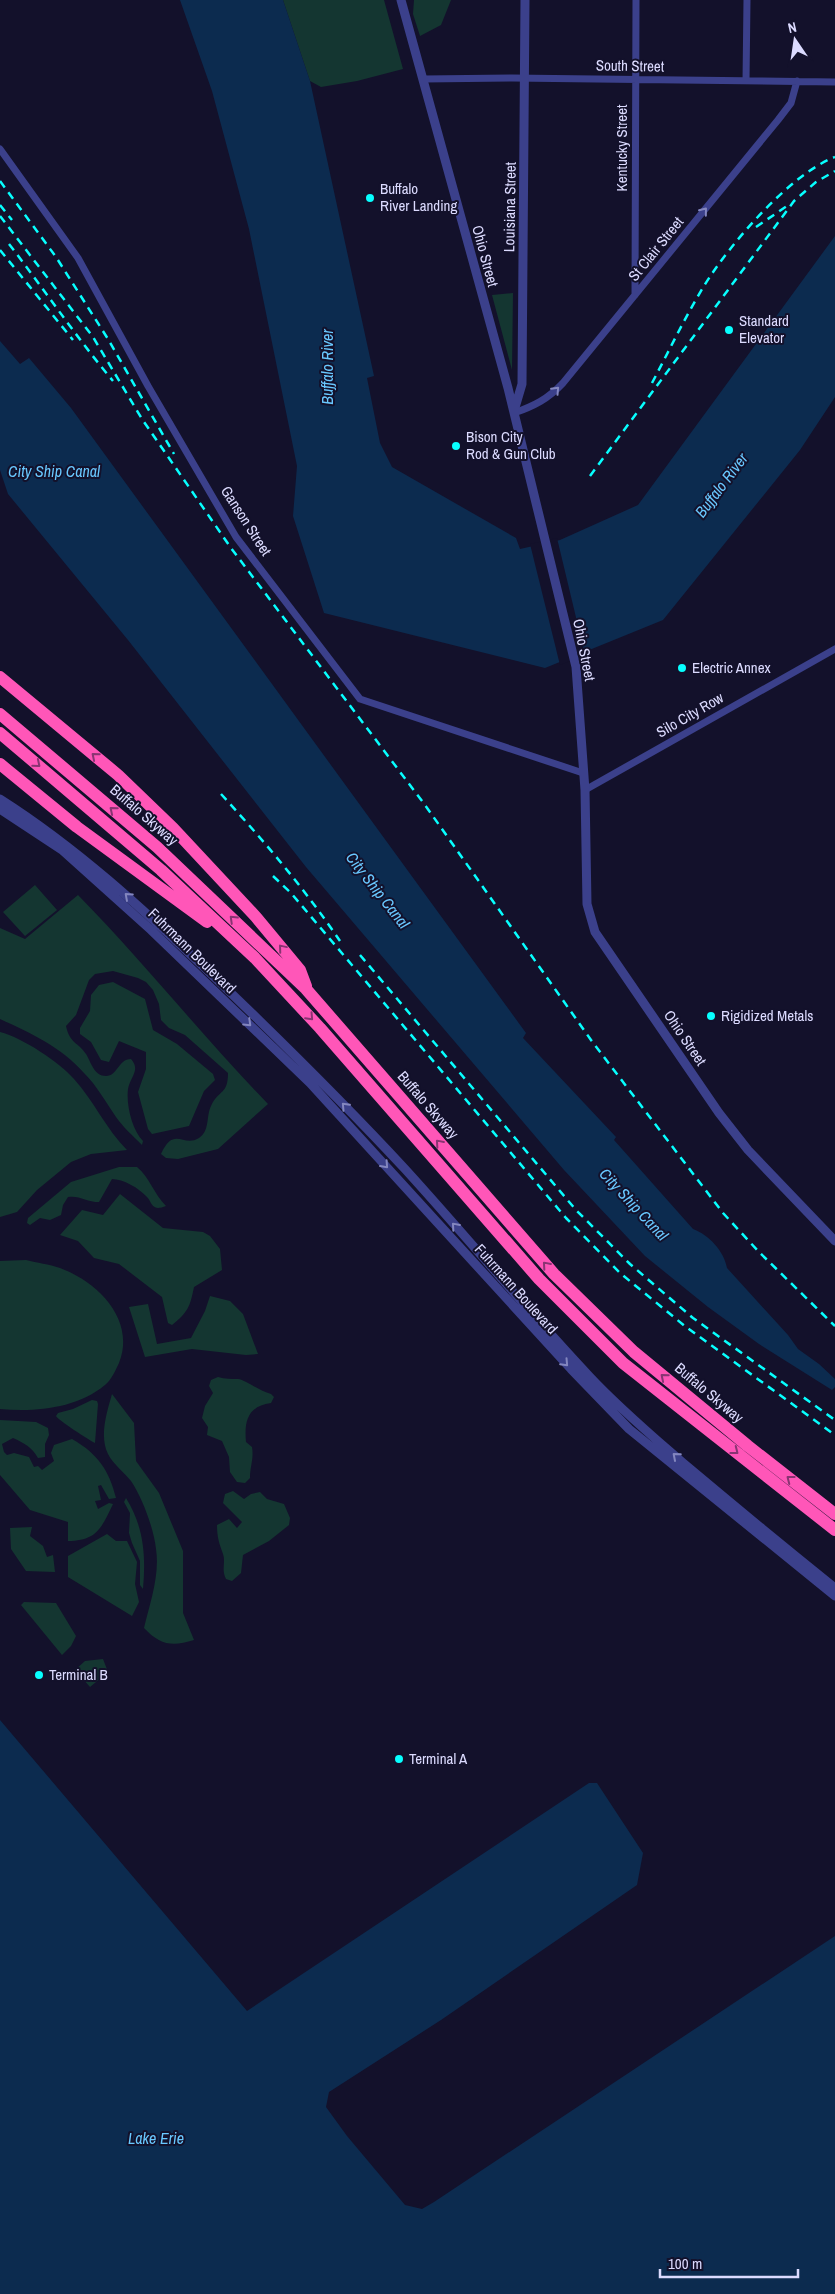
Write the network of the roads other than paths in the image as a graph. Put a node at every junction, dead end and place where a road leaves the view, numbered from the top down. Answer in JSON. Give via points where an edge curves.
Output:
{"nodes":[{"id":1,"x":401,"y":0,"type":"edge"},
{"id":2,"x":525,"y":0,"type":"edge"},
{"id":3,"x":636,"y":0,"type":"edge"},
{"id":4,"x":747,"y":0,"type":"edge"},
{"id":5,"x":524,"y":78,"type":"junction"},
{"id":6,"x":424,"y":80,"type":"junction"},
{"id":7,"x":636,"y":81,"type":"junction"},
{"id":8,"x":746,"y":81,"type":"junction"},
{"id":9,"x":797,"y":82,"type":"junction"},
{"id":10,"x":835,"y":82,"type":"edge"},
{"id":11,"x":0,"y":149,"type":"edge"},
{"id":12,"x":636,"y":295,"type":"junction"},
{"id":13,"x":514,"y":413,"type":"junction"},
{"id":14,"x":835,"y":649,"type":"edge"},
{"id":15,"x":0,"y":677,"type":"edge"},
{"id":16,"x":0,"y":714,"type":"edge"},
{"id":17,"x":0,"y":733,"type":"edge"},
{"id":18,"x":0,"y":764,"type":"edge"},
{"id":19,"x":583,"y":773,"type":"junction"},
{"id":20,"x":585,"y":790,"type":"junction"},
{"id":21,"x":0,"y":799,"type":"edge"},
{"id":22,"x":0,"y":809,"type":"edge"},
{"id":23,"x":55,"y":841,"type":"junction"},
{"id":24,"x":255,"y":958,"type":"junction"},
{"id":25,"x":306,"y":989,"type":"junction"},
{"id":26,"x":835,"y":1241,"type":"edge"},
{"id":27,"x":718,"y":1497,"type":"junction"},
{"id":28,"x":832,"y":1512,"type":"edge"},
{"id":29,"x":835,"y":1530,"type":"edge"},
{"id":30,"x":835,"y":1588,"type":"edge"},
{"id":31,"x":835,"y":1596,"type":"edge"}],
"edges":[{"from":1,"to":6,"type":"street","name":"Ohio Street"},
{"from":2,"to":5,"type":"street","name":"Louisiana Street"},
{"from":3,"to":7,"type":"street","name":"Kentucky Street"},
{"from":4,"to":8,"type":"street"},
{"from":5,"to":6,"type":"street","name":"South Street"},
{"from":5,"to":7,"type":"street","name":"South Street"},
{"from":5,"to":13,"type":"street","name":"Louisiana Street","via":[[522,384]]},
{"from":6,"to":13,"type":"street","name":"Ohio Street"},
{"from":7,"to":8,"type":"street","name":"South Street"},
{"from":7,"to":12,"type":"street","name":"Kentucky Street"},
{"from":8,"to":9,"type":"street","name":"South Street"},
{"from":9,"to":10,"type":"street","name":"South Street"},
{"from":12,"to":9,"type":"street","name":"St Clair Street","one_way":true,"via":[[791,103]]},
{"from":11,"to":19,"type":"street","name":"Ganson Street","via":[[78,258],[236,536],[360,699]]},
{"from":13,"to":12,"type":"street","name":"St Clair Street","one_way":true,"via":[[550,396]]},
{"from":13,"to":19,"type":"street","name":"Ohio Street","via":[[576,667]]},
{"from":14,"to":20,"type":"street","name":"Silo City Row"},
{"from":25,"to":15,"type":"highway","one_way":true,"via":[[300,970],[173,828],[118,775]]},
{"from":25,"to":16,"type":"highway","name":"Buffalo Skyway","one_way":true,"via":[[157,847]]},
{"from":17,"to":24,"type":"highway","name":"Buffalo Skyway","one_way":true,"via":[[161,870]]},
{"from":18,"to":24,"type":"highway","via":[[77,828]]},
{"from":19,"to":20,"type":"street","name":"Ohio Street"},
{"from":20,"to":26,"type":"street","name":"Ohio Street","via":[[587,904],[595,932],[719,1113],[748,1150]]},
{"from":21,"to":23,"type":"street","name":"Fuhrmann Boulevard"},
{"from":22,"to":23,"type":"street","name":"Fuhrmann Boulevard"},
{"from":23,"to":27,"type":"street","name":"Fuhrmann Boulevard","via":[[313,1080],[571,1369],[629,1429]]},
{"from":24,"to":29,"type":"highway","name":"Buffalo Skyway","one_way":true,"via":[[539,1279],[624,1363]]},
{"from":28,"to":25,"type":"highway","name":"Buffalo Skyway","one_way":true,"via":[[634,1352],[554,1274]]},
{"from":27,"to":30,"type":"street","name":"Fuhrmann Boulevard"},
{"from":27,"to":31,"type":"street","name":"Fuhrmann Boulevard"}]}
